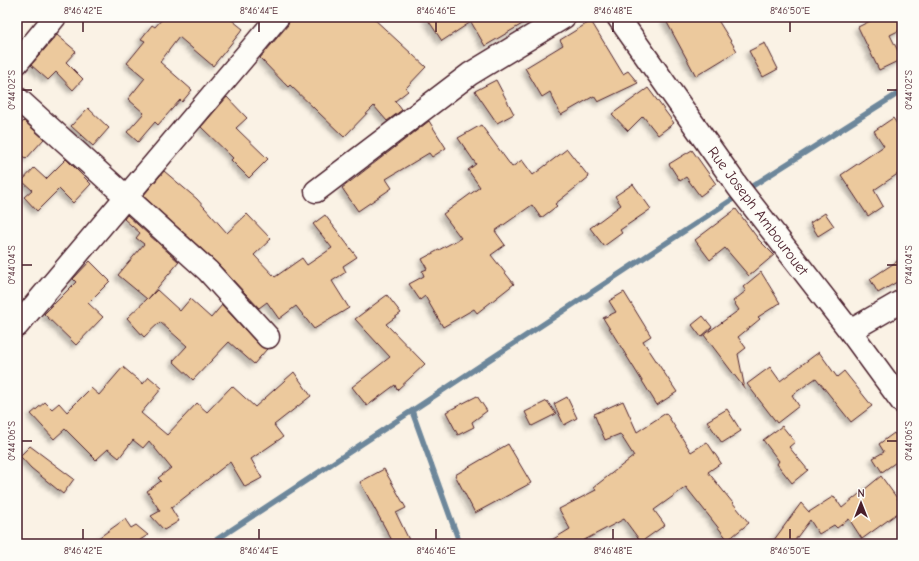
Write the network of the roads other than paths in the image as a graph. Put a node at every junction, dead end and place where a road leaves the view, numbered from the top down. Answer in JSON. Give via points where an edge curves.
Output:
{"nodes":[{"id":1,"x":55,"y":17,"type":"edge"},
{"id":2,"x":278,"y":17,"type":"edge"},
{"id":3,"x":564,"y":17,"type":"edge"},
{"id":4,"x":618,"y":17,"type":"edge"},
{"id":5,"x":17,"y":63,"type":"edge"},
{"id":6,"x":17,"y":98,"type":"edge"},
{"id":7,"x":316,"y":191,"type":"dead end"},
{"id":8,"x":126,"y":197,"type":"junction"},
{"id":9,"x":902,"y":301,"type":"edge"},
{"id":10,"x":17,"y":326,"type":"edge"},
{"id":11,"x":850,"y":331,"type":"junction"},
{"id":12,"x":268,"y":337,"type":"dead end"},
{"id":13,"x":902,"y":402,"type":"edge"}],
"edges":[{"from":1,"to":5,"type":"street"},
{"from":2,"to":8,"type":"street"},
{"from":3,"to":7,"type":"street","via":[[470,74]]},
{"from":4,"to":11,"type":"street","name":"Rue Joseph Ambourouet","via":[[744,195]]},
{"from":6,"to":8,"type":"street"},
{"from":8,"to":10,"type":"street"},
{"from":8,"to":12,"type":"street","via":[[208,271]]},
{"from":9,"to":11,"type":"street"},
{"from":11,"to":13,"type":"street","name":"Rue Joseph Ambourouet"}]}
